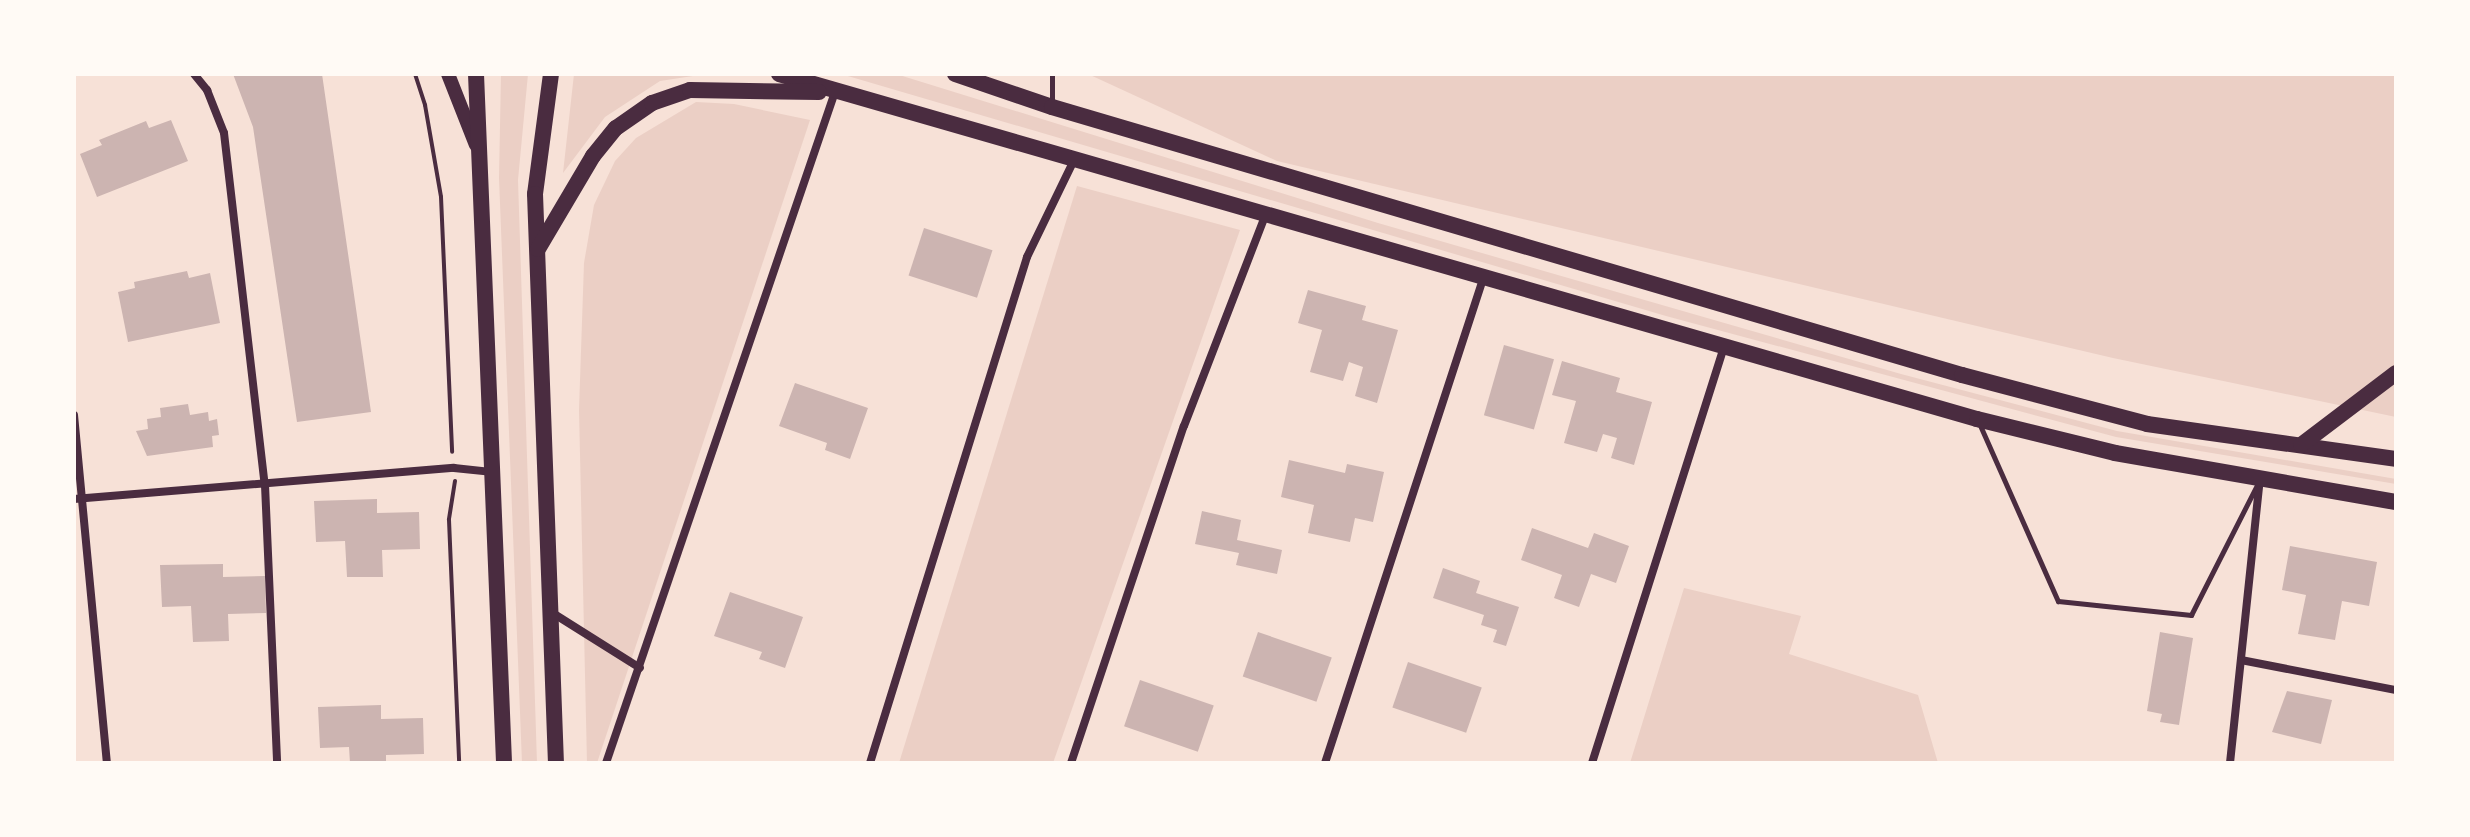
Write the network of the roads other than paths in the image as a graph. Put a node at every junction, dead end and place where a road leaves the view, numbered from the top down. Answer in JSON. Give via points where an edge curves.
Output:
{"nodes":[{"id":1,"x":194,"y":74,"type":"edge"},
{"id":2,"x":448,"y":74,"type":"edge"},
{"id":3,"x":476,"y":74,"type":"edge"},
{"id":4,"x":551,"y":74,"type":"edge"},
{"id":5,"x":779,"y":74,"type":"edge"},
{"id":6,"x":955,"y":74,"type":"edge"},
{"id":7,"x":1052,"y":74,"type":"edge"},
{"id":8,"x":835,"y":92,"type":"junction"},
{"id":9,"x":1052,"y":107,"type":"junction"},
{"id":10,"x":476,"y":145,"type":"junction"},
{"id":11,"x":1074,"y":160,"type":"junction"},
{"id":12,"x":1265,"y":216,"type":"junction"},
{"id":13,"x":538,"y":250,"type":"junction"},
{"id":14,"x":1483,"y":279,"type":"junction"},
{"id":15,"x":1723,"y":349,"type":"junction"},
{"id":16,"x":2396,"y":373,"type":"edge"},
{"id":17,"x":74,"y":415,"type":"edge"},
{"id":18,"x":1977,"y":419,"type":"junction"},
{"id":19,"x":2301,"y":445,"type":"junction"},
{"id":20,"x":2396,"y":459,"type":"edge"},
{"id":21,"x":491,"y":472,"type":"junction"},
{"id":22,"x":2260,"y":478,"type":"junction"},
{"id":23,"x":265,"y":485,"type":"junction"},
{"id":24,"x":79,"y":499,"type":"edge"},
{"id":25,"x":2396,"y":502,"type":"edge"},
{"id":26,"x":551,"y":612,"type":"junction"},
{"id":27,"x":2241,"y":660,"type":"junction"},
{"id":28,"x":640,"y":668,"type":"junction"},
{"id":29,"x":2396,"y":690,"type":"edge"},
{"id":30,"x":107,"y":763,"type":"edge"},
{"id":31,"x":277,"y":763,"type":"edge"},
{"id":32,"x":504,"y":763,"type":"edge"},
{"id":33,"x":556,"y":763,"type":"edge"},
{"id":34,"x":606,"y":763,"type":"edge"},
{"id":35,"x":870,"y":763,"type":"edge"},
{"id":36,"x":1071,"y":763,"type":"edge"},
{"id":37,"x":1325,"y":763,"type":"edge"},
{"id":38,"x":1592,"y":763,"type":"edge"},
{"id":39,"x":2230,"y":763,"type":"edge"}],
"edges":[{"from":1,"to":23,"type":"street","via":[[207,90],[224,133]]},
{"from":2,"to":10,"type":"main road"},
{"from":3,"to":10,"type":"main road"},
{"from":4,"to":13,"type":"main road","via":[[535,194]]},
{"from":5,"to":8,"type":"main road"},
{"from":6,"to":9,"type":"main road"},
{"from":7,"to":9,"type":"lane"},
{"from":8,"to":11,"type":"main road"},
{"from":8,"to":13,"type":"main road","via":[[690,90],[652,103],[616,128],[593,156]]},
{"from":8,"to":28,"type":"street"},
{"from":9,"to":19,"type":"main road","via":[[1932,367],[2147,424]]},
{"from":10,"to":21,"type":"main road"},
{"from":11,"to":12,"type":"main road"},
{"from":11,"to":35,"type":"street","via":[[1027,257]]},
{"from":12,"to":14,"type":"main road"},
{"from":12,"to":36,"type":"street","via":[[1184,426]]},
{"from":13,"to":26,"type":"main road"},
{"from":14,"to":15,"type":"main road"},
{"from":14,"to":37,"type":"street"},
{"from":15,"to":18,"type":"main road"},
{"from":15,"to":38,"type":"street"},
{"from":16,"to":19,"type":"main road"},
{"from":17,"to":24,"type":"street"},
{"from":18,"to":22,"type":"main road","via":[[2115,453]]},
{"from":18,"to":22,"type":"lane","via":[[2058,601],[2191,615]]},
{"from":19,"to":20,"type":"main road"},
{"from":21,"to":23,"type":"street","via":[[454,468]]},
{"from":21,"to":32,"type":"main road"},
{"from":22,"to":25,"type":"main road"},
{"from":22,"to":27,"type":"street"},
{"from":23,"to":24,"type":"street"},
{"from":23,"to":31,"type":"street"},
{"from":24,"to":30,"type":"street"},
{"from":26,"to":28,"type":"street"},
{"from":26,"to":33,"type":"main road"},
{"from":27,"to":29,"type":"street"},
{"from":27,"to":39,"type":"street"},
{"from":28,"to":34,"type":"street"}]}
